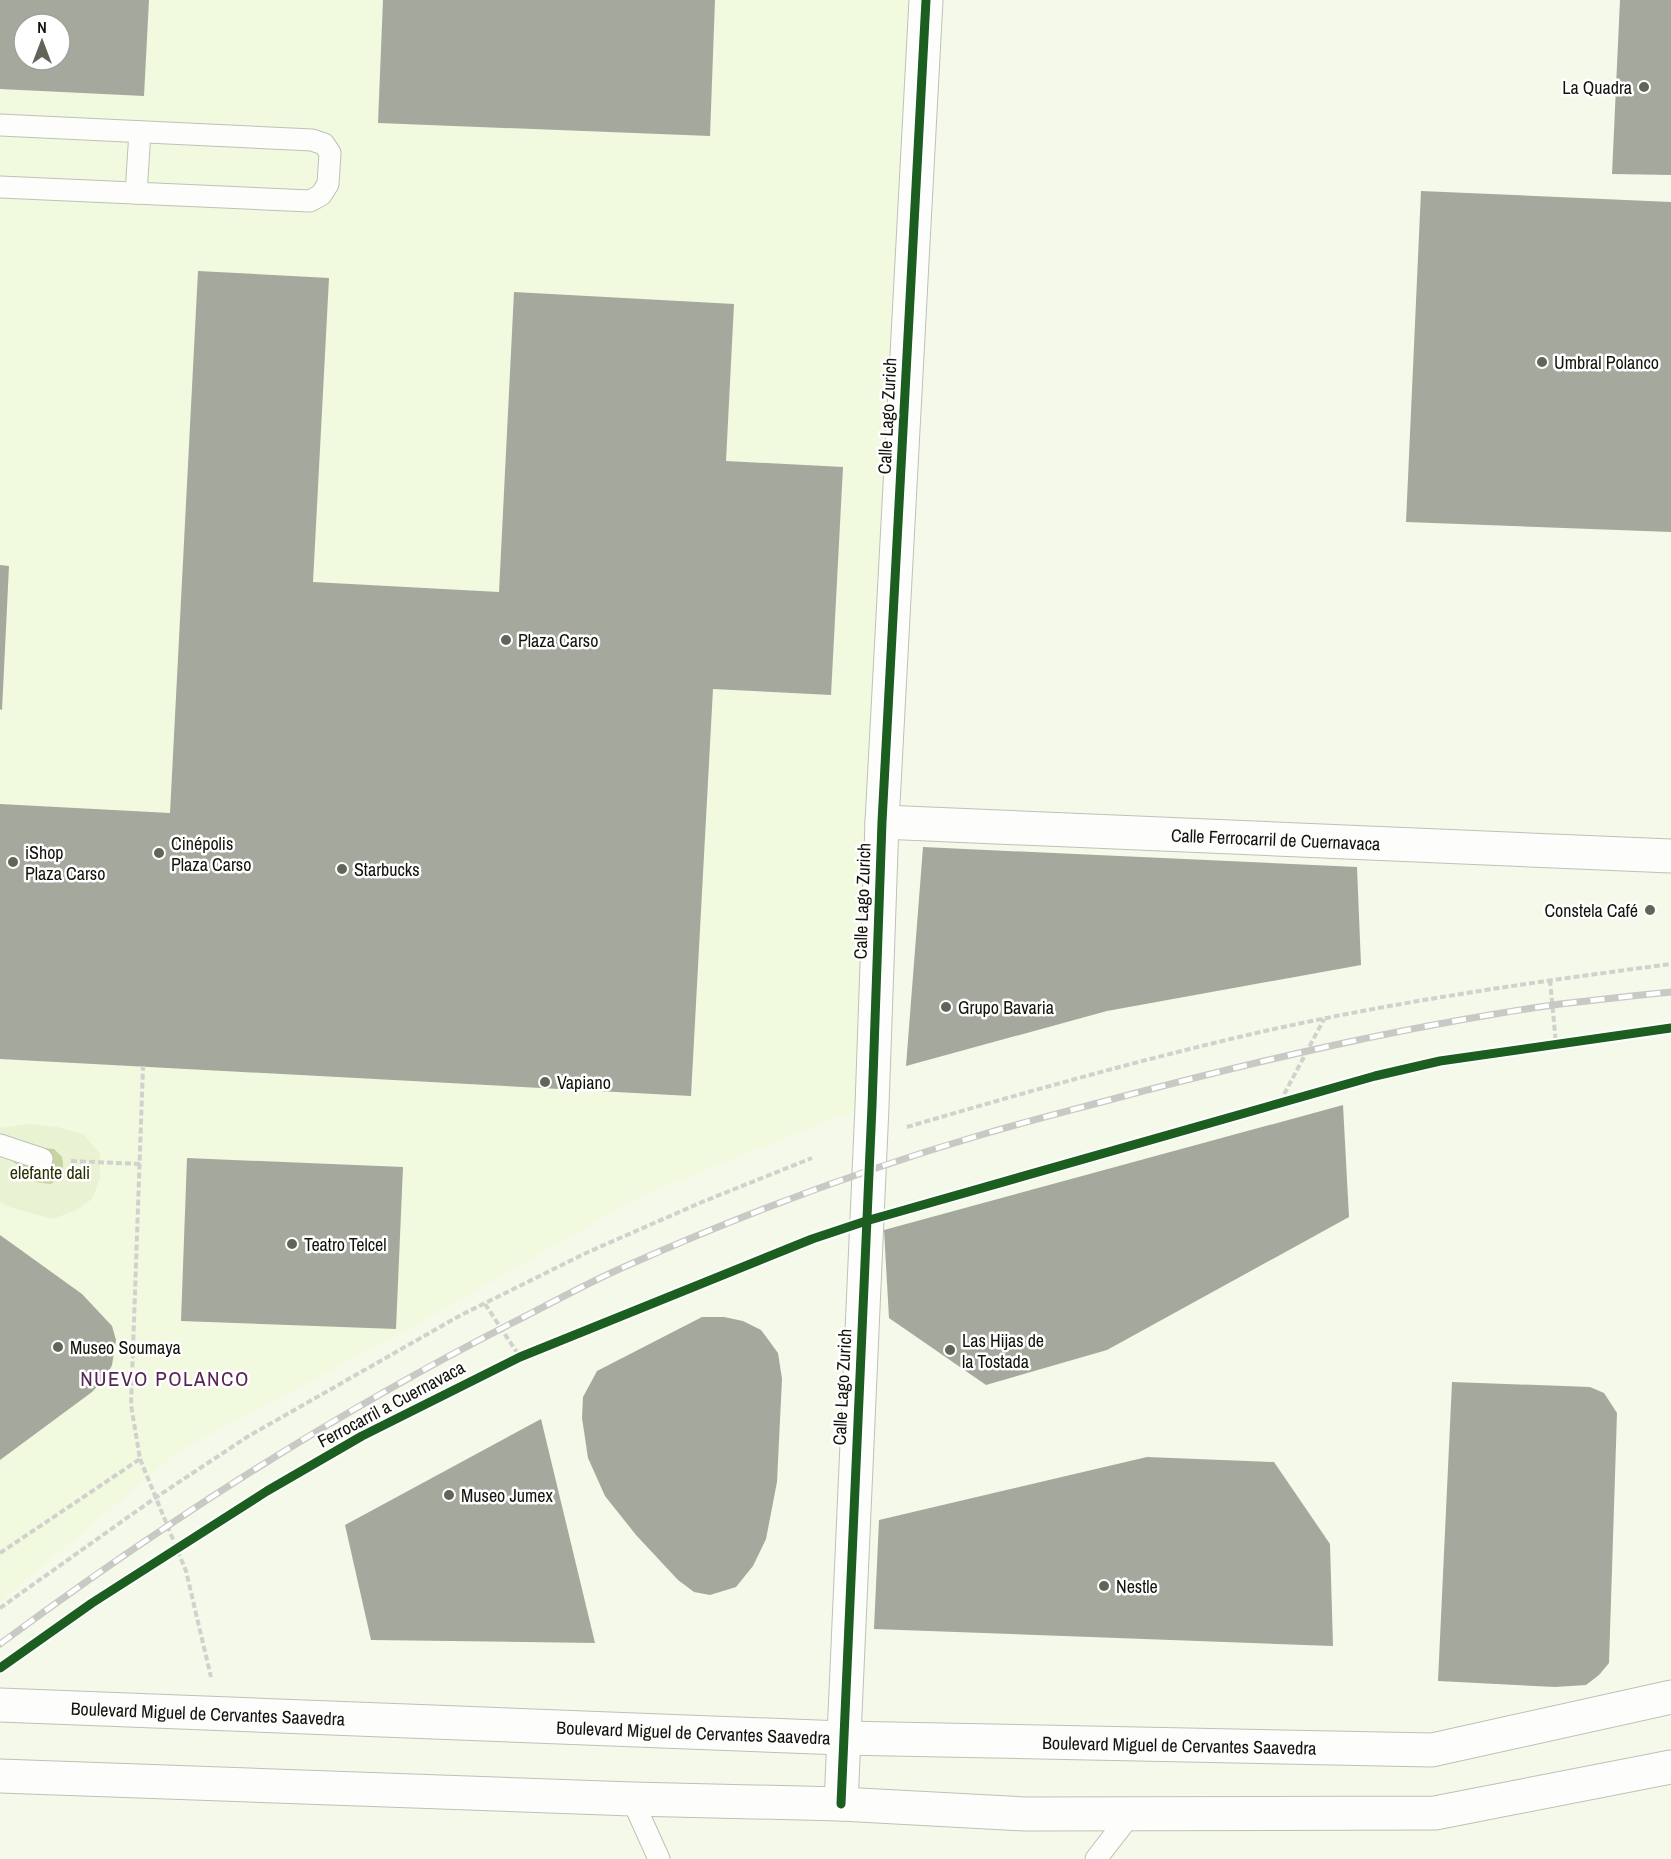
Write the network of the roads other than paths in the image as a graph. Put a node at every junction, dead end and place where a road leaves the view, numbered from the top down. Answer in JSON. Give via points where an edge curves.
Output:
{"nodes":[{"id":1,"x":926,"y":0,"type":"edge"},
{"id":2,"x":0,"y":125,"type":"edge"},
{"id":3,"x":140,"y":132,"type":"junction"},
{"id":4,"x":0,"y":187,"type":"edge"},
{"id":5,"x":136,"y":193,"type":"junction"},
{"id":6,"x":882,"y":822,"type":"junction"},
{"id":7,"x":1671,"y":856,"type":"edge"},
{"id":8,"x":0,"y":1145,"type":"edge"},
{"id":9,"x":42,"y":1159,"type":"road end"},
{"id":10,"x":1671,"y":1696,"type":"edge"},
{"id":11,"x":0,"y":1705,"type":"edge"},
{"id":12,"x":842,"y":1738,"type":"junction"},
{"id":13,"x":1671,"y":1767,"type":"edge"},
{"id":14,"x":0,"y":1776,"type":"edge"},
{"id":15,"x":632,"y":1799,"type":"junction"},
{"id":16,"x":841,"y":1804,"type":"junction"},
{"id":17,"x":1130,"y":1815,"type":"junction"},
{"id":18,"x":659,"y":1859,"type":"edge"},
{"id":19,"x":1096,"y":1859,"type":"edge"}],
"edges":[{"from":1,"to":6,"type":"main road","name":"Calle Lago Zurich"},
{"from":2,"to":3,"type":"lane"},
{"from":3,"to":5,"type":"lane"},
{"from":3,"to":5,"type":"lane","via":[[312,140],[324,144],[330,153],[328,184],[321,195],[310,201]]},
{"from":4,"to":5,"type":"lane"},
{"from":6,"to":7,"type":"main road","name":"Calle Ferrocarril de Cuernavaca"},
{"from":6,"to":12,"type":"main road","name":"Calle Lago Zurich"},
{"from":8,"to":9,"type":"lane"},
{"from":10,"to":12,"type":"main road","name":"Boulevard Miguel de Cervantes Saavedra","via":[[1432,1750]]},
{"from":11,"to":12,"type":"main road","name":"Boulevard Miguel de Cervantes Saavedra"},
{"from":12,"to":16,"type":"main road","name":"Calle Lago Zurich"},
{"from":13,"to":17,"type":"main road","via":[[1435,1813]]},
{"from":14,"to":15,"type":"main road"},
{"from":15,"to":16,"type":"main road"},
{"from":15,"to":18,"type":"lane"},
{"from":16,"to":17,"type":"main road"},
{"from":17,"to":19,"type":"lane"}]}
